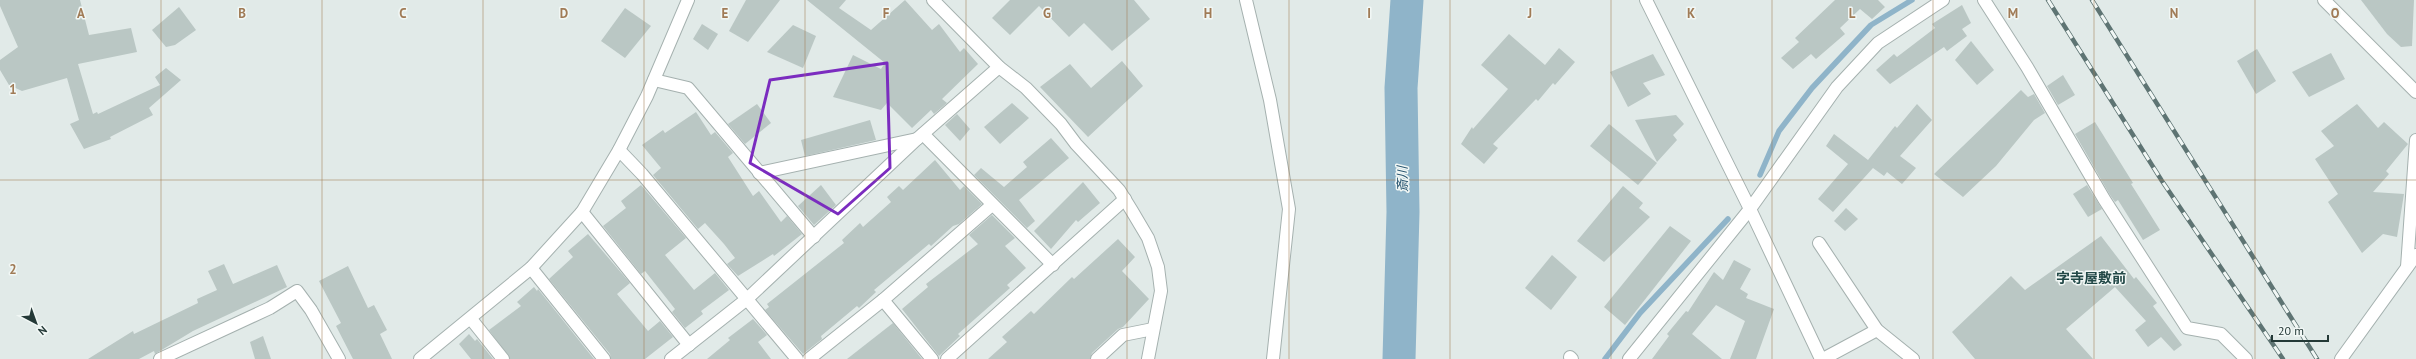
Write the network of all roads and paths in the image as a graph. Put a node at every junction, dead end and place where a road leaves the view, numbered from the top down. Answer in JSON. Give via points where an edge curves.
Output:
{"nodes":[{"id":1,"x":688,"y":0,"type":"edge"},
{"id":2,"x":933,"y":0,"type":"edge"},
{"id":3,"x":1246,"y":0,"type":"edge"},
{"id":4,"x":1646,"y":0,"type":"edge"},
{"id":5,"x":1943,"y":0,"type":"edge"},
{"id":6,"x":1984,"y":0,"type":"edge"},
{"id":7,"x":2324,"y":0,"type":"edge"},
{"id":8,"x":999,"y":67,"type":"junction"},
{"id":9,"x":654,"y":80,"type":"junction"},
{"id":10,"x":2416,"y":92,"type":"edge"},
{"id":11,"x":920,"y":137,"type":"junction"},
{"id":12,"x":2416,"y":140,"type":"edge"},
{"id":13,"x":619,"y":150,"type":"junction"},
{"id":14,"x":759,"y":173,"type":"junction"},
{"id":15,"x":1125,"y":200,"type":"junction"},
{"id":16,"x":992,"y":205,"type":"junction"},
{"id":17,"x":1750,"y":209,"type":"junction"},
{"id":18,"x":582,"y":212,"type":"junction"},
{"id":19,"x":814,"y":237,"type":"junction"},
{"id":20,"x":1819,"y":243,"type":"dead end"},
{"id":21,"x":2416,"y":254,"type":"edge"},
{"id":22,"x":1053,"y":265,"type":"junction"},
{"id":23,"x":2407,"y":267,"type":"junction"},
{"id":24,"x":531,"y":268,"type":"junction"},
{"id":25,"x":747,"y":299,"type":"junction"},
{"id":26,"x":883,"y":300,"type":"junction"},
{"id":27,"x":471,"y":319,"type":"junction"},
{"id":28,"x":1153,"y":329,"type":"junction"},
{"id":29,"x":1877,"y":330,"type":"junction"},
{"id":30,"x":689,"y":345,"type":"junction"},
{"id":31,"x":160,"y":359,"type":"edge"},
{"id":32,"x":339,"y":359,"type":"edge"},
{"id":33,"x":420,"y":359,"type":"edge"},
{"id":34,"x":502,"y":359,"type":"edge"},
{"id":35,"x":604,"y":359,"type":"edge"},
{"id":36,"x":671,"y":359,"type":"edge"},
{"id":37,"x":797,"y":359,"type":"edge"},
{"id":38,"x":809,"y":359,"type":"edge"},
{"id":39,"x":932,"y":359,"type":"edge"},
{"id":40,"x":947,"y":359,"type":"edge"},
{"id":41,"x":1097,"y":359,"type":"edge"},
{"id":42,"x":1148,"y":359,"type":"edge"},
{"id":43,"x":1273,"y":359,"type":"edge"},
{"id":44,"x":1629,"y":359,"type":"edge"},
{"id":45,"x":1822,"y":359,"type":"edge"},
{"id":46,"x":1913,"y":359,"type":"edge"},
{"id":47,"x":2246,"y":359,"type":"edge"},
{"id":48,"x":2341,"y":359,"type":"edge"}],
"edges":[{"from":1,"to":9,"type":"street"},
{"from":2,"to":8,"type":"street"},
{"from":3,"to":43,"type":"street","via":[[1270,100],[1289,209]]},
{"from":4,"to":17,"type":"street"},
{"from":5,"to":17,"type":"street","via":[[1878,43],[1837,87]]},
{"from":6,"to":47,"type":"street","via":[[2027,67],[2104,199],[2187,328],[2221,334]]},
{"from":7,"to":10,"type":"street"},
{"from":8,"to":11,"type":"street"},
{"from":8,"to":15,"type":"street","via":[[1026,88],[1061,124]]},
{"from":9,"to":13,"type":"street"},
{"from":9,"to":14,"type":"street","via":[[688,88]]},
{"from":11,"to":14,"type":"street"},
{"from":11,"to":16,"type":"street"},
{"from":11,"to":19,"type":"street"},
{"from":12,"to":23,"type":"street"},
{"from":13,"to":18,"type":"street"},
{"from":13,"to":25,"type":"street"},
{"from":14,"to":19,"type":"street"},
{"from":15,"to":22,"type":"street"},
{"from":15,"to":28,"type":"street","via":[[1148,238],[1158,267],[1161,291]]},
{"from":16,"to":22,"type":"street"},
{"from":16,"to":26,"type":"street"},
{"from":17,"to":44,"type":"street"},
{"from":17,"to":45,"type":"street"},
{"from":18,"to":24,"type":"street"},
{"from":18,"to":30,"type":"street"},
{"from":19,"to":25,"type":"street"},
{"from":20,"to":29,"type":"street"},
{"from":21,"to":23,"type":"street"},
{"from":22,"to":40,"type":"street"},
{"from":23,"to":48,"type":"street"},
{"from":24,"to":27,"type":"street"},
{"from":24,"to":35,"type":"street"},
{"from":25,"to":30,"type":"street"},
{"from":25,"to":37,"type":"street"},
{"from":26,"to":38,"type":"street"},
{"from":26,"to":39,"type":"street"},
{"from":27,"to":33,"type":"street"},
{"from":27,"to":34,"type":"street"},
{"from":28,"to":41,"type":"street","via":[[1123,335]]},
{"from":28,"to":42,"type":"street"},
{"from":29,"to":45,"type":"street"},
{"from":29,"to":46,"type":"street"},
{"from":30,"to":36,"type":"street"},
{"from":31,"to":32,"type":"street","via":[[270,308],[297,291]]}]}
